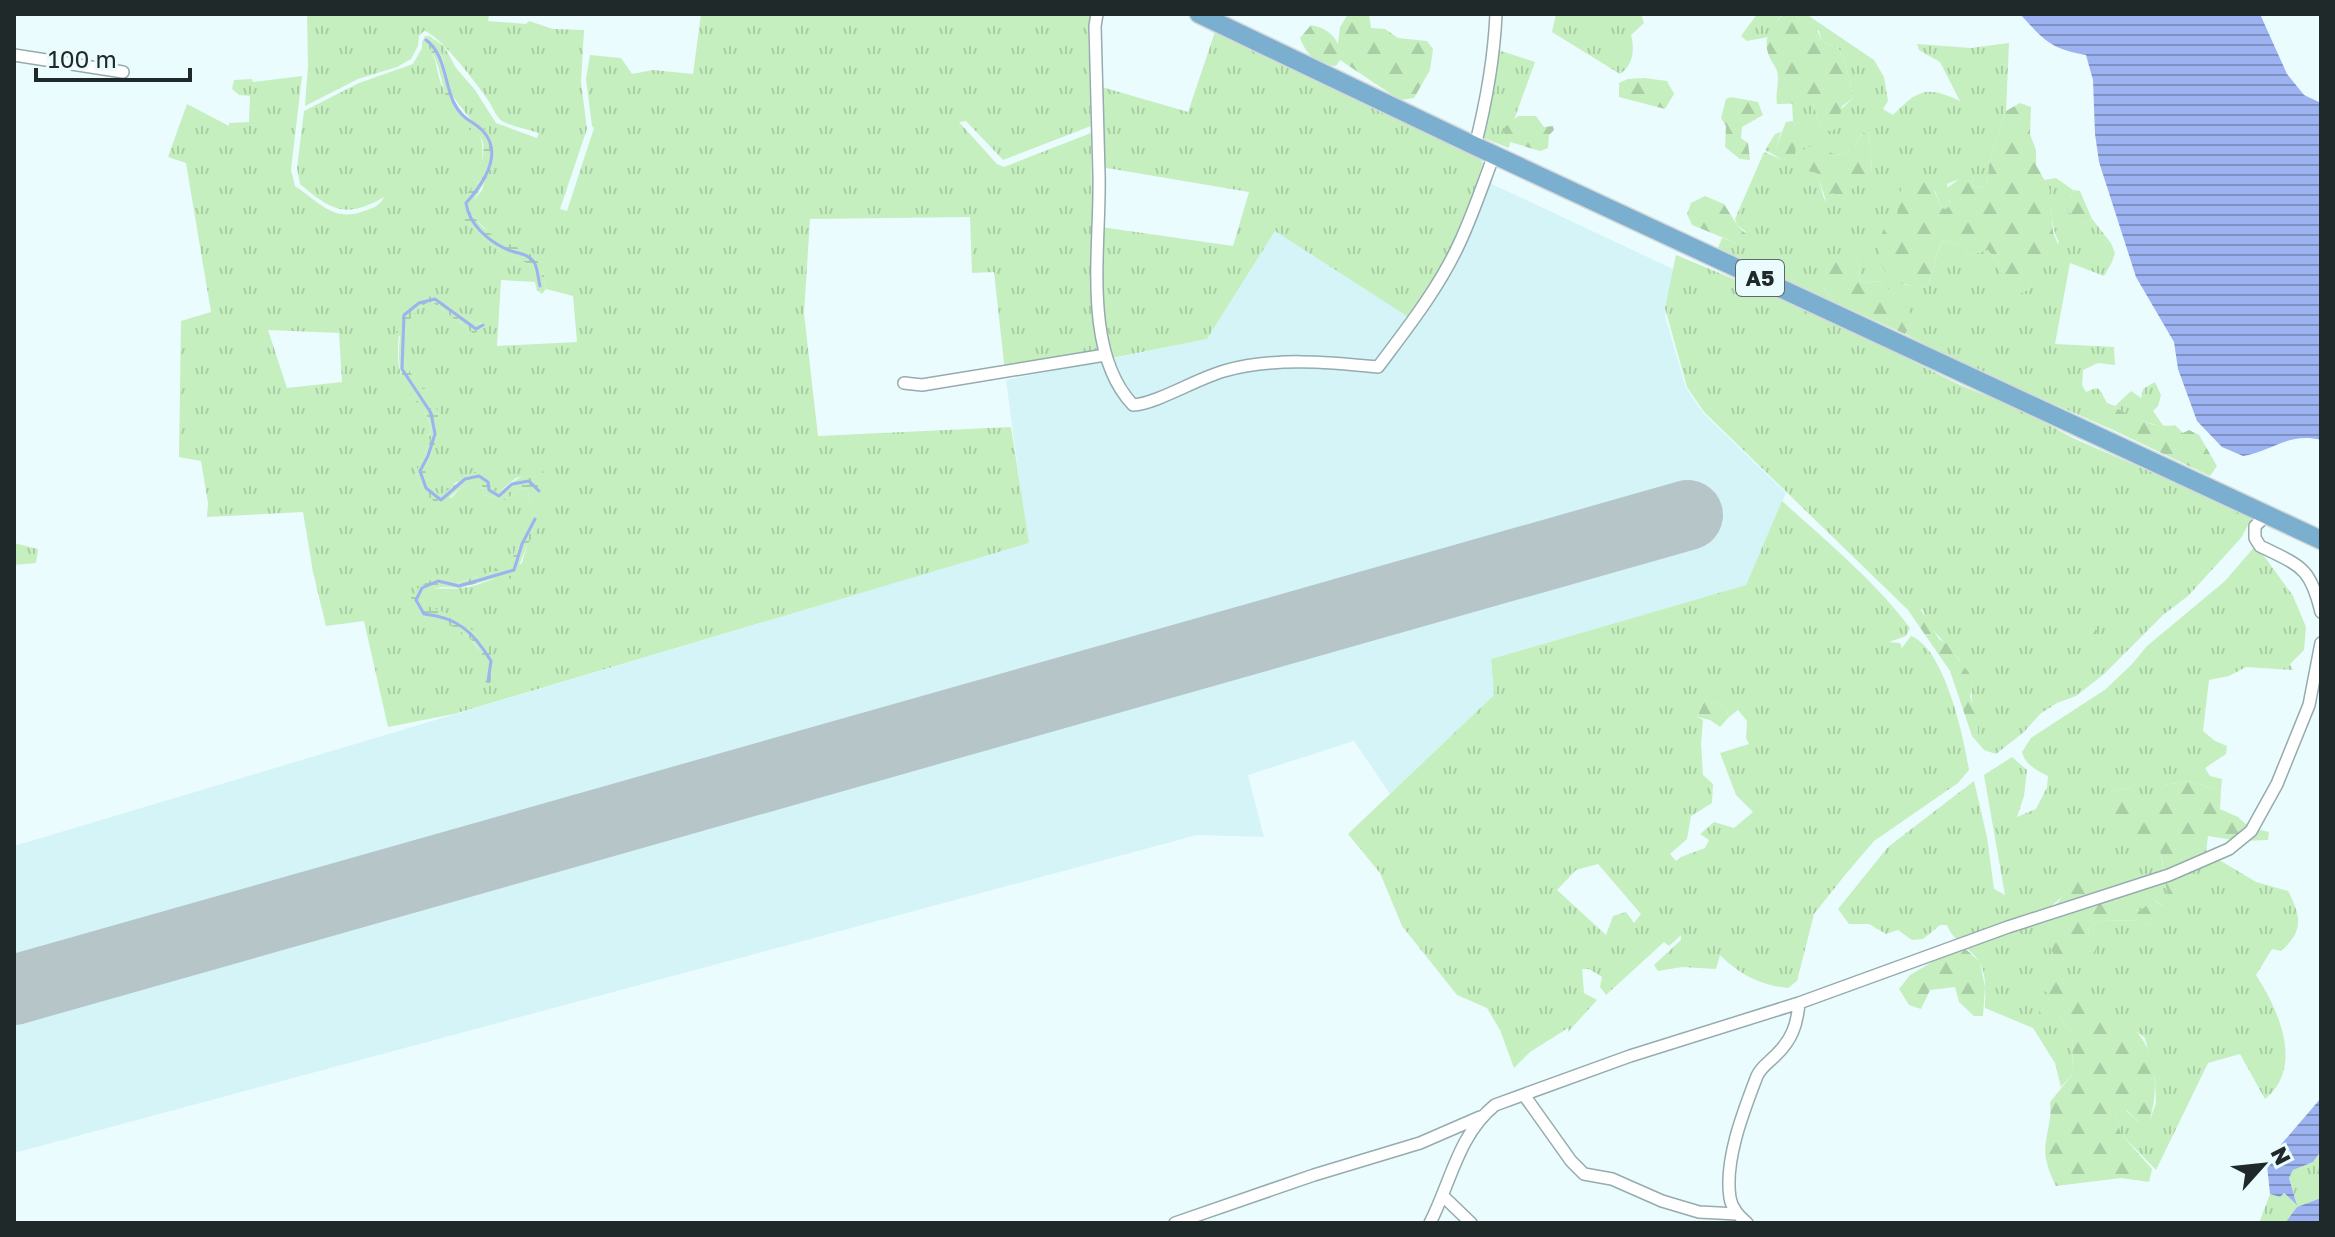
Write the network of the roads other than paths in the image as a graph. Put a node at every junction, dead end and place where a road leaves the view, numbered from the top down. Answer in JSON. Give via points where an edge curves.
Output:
{"nodes":[{"id":1,"x":1097,"y":14,"type":"edge"},
{"id":2,"x":1199,"y":14,"type":"edge"},
{"id":3,"x":1496,"y":14,"type":"edge"},
{"id":4,"x":14,"y":55,"type":"edge"},
{"id":5,"x":123,"y":72,"type":"dead end"},
{"id":6,"x":1475,"y":146,"type":"junction"},
{"id":7,"x":1494,"y":155,"type":"junction"},
{"id":8,"x":1105,"y":355,"type":"junction"},
{"id":9,"x":904,"y":383,"type":"dead end"},
{"id":10,"x":2266,"y":516,"type":"junction"},
{"id":11,"x":2321,"y":540,"type":"edge"},
{"id":12,"x":2321,"y":612,"type":"edge"},
{"id":13,"x":2321,"y":643,"type":"edge"},
{"id":14,"x":1799,"y":1003,"type":"junction"},
{"id":15,"x":1524,"y":1095,"type":"junction"},
{"id":16,"x":1481,"y":1116,"type":"junction"},
{"id":17,"x":1444,"y":1197,"type":"junction"},
{"id":18,"x":1737,"y":1214,"type":"junction"},
{"id":19,"x":1175,"y":1223,"type":"edge"},
{"id":20,"x":1430,"y":1223,"type":"edge"},
{"id":21,"x":1471,"y":1223,"type":"edge"},
{"id":22,"x":1747,"y":1223,"type":"edge"}],
"edges":[{"from":1,"to":8,"type":"street","via":[[1098,312]]},
{"from":2,"to":6,"type":"highway","name":"A5","number":"A5"},
{"from":3,"to":6,"type":"street"},
{"from":4,"to":5,"type":"street"},
{"from":6,"to":7,"type":"highway","name":"A5","number":"A5"},
{"from":7,"to":8,"type":"street","via":[[1438,284],[1378,367],[1306,360],[1226,370],[1145,405],[1133,405],[1112,377]]},
{"from":7,"to":10,"type":"highway","name":"A5","number":"A5"},
{"from":8,"to":9,"type":"street","via":[[918,386]]},
{"from":10,"to":11,"type":"highway","name":"A5","number":"A5"},
{"from":10,"to":12,"type":"street","via":[[2257,522],[2256,541],[2304,570]]},
{"from":13,"to":14,"type":"street","via":[[2309,705],[2277,784],[2251,831],[2229,849],[2169,875]]},
{"from":14,"to":15,"type":"street"},
{"from":14,"to":18,"type":"street","via":[[1792,1037],[1759,1070],[1742,1116],[1730,1188]]},
{"from":15,"to":16,"type":"street"},
{"from":15,"to":18,"type":"street","via":[[1584,1174],[1612,1179],[1699,1212]]},
{"from":16,"to":17,"type":"street","via":[[1465,1136]]},
{"from":16,"to":19,"type":"street","via":[[1420,1143]]},
{"from":17,"to":20,"type":"street"},
{"from":17,"to":21,"type":"street"},
{"from":18,"to":22,"type":"street"}]}
